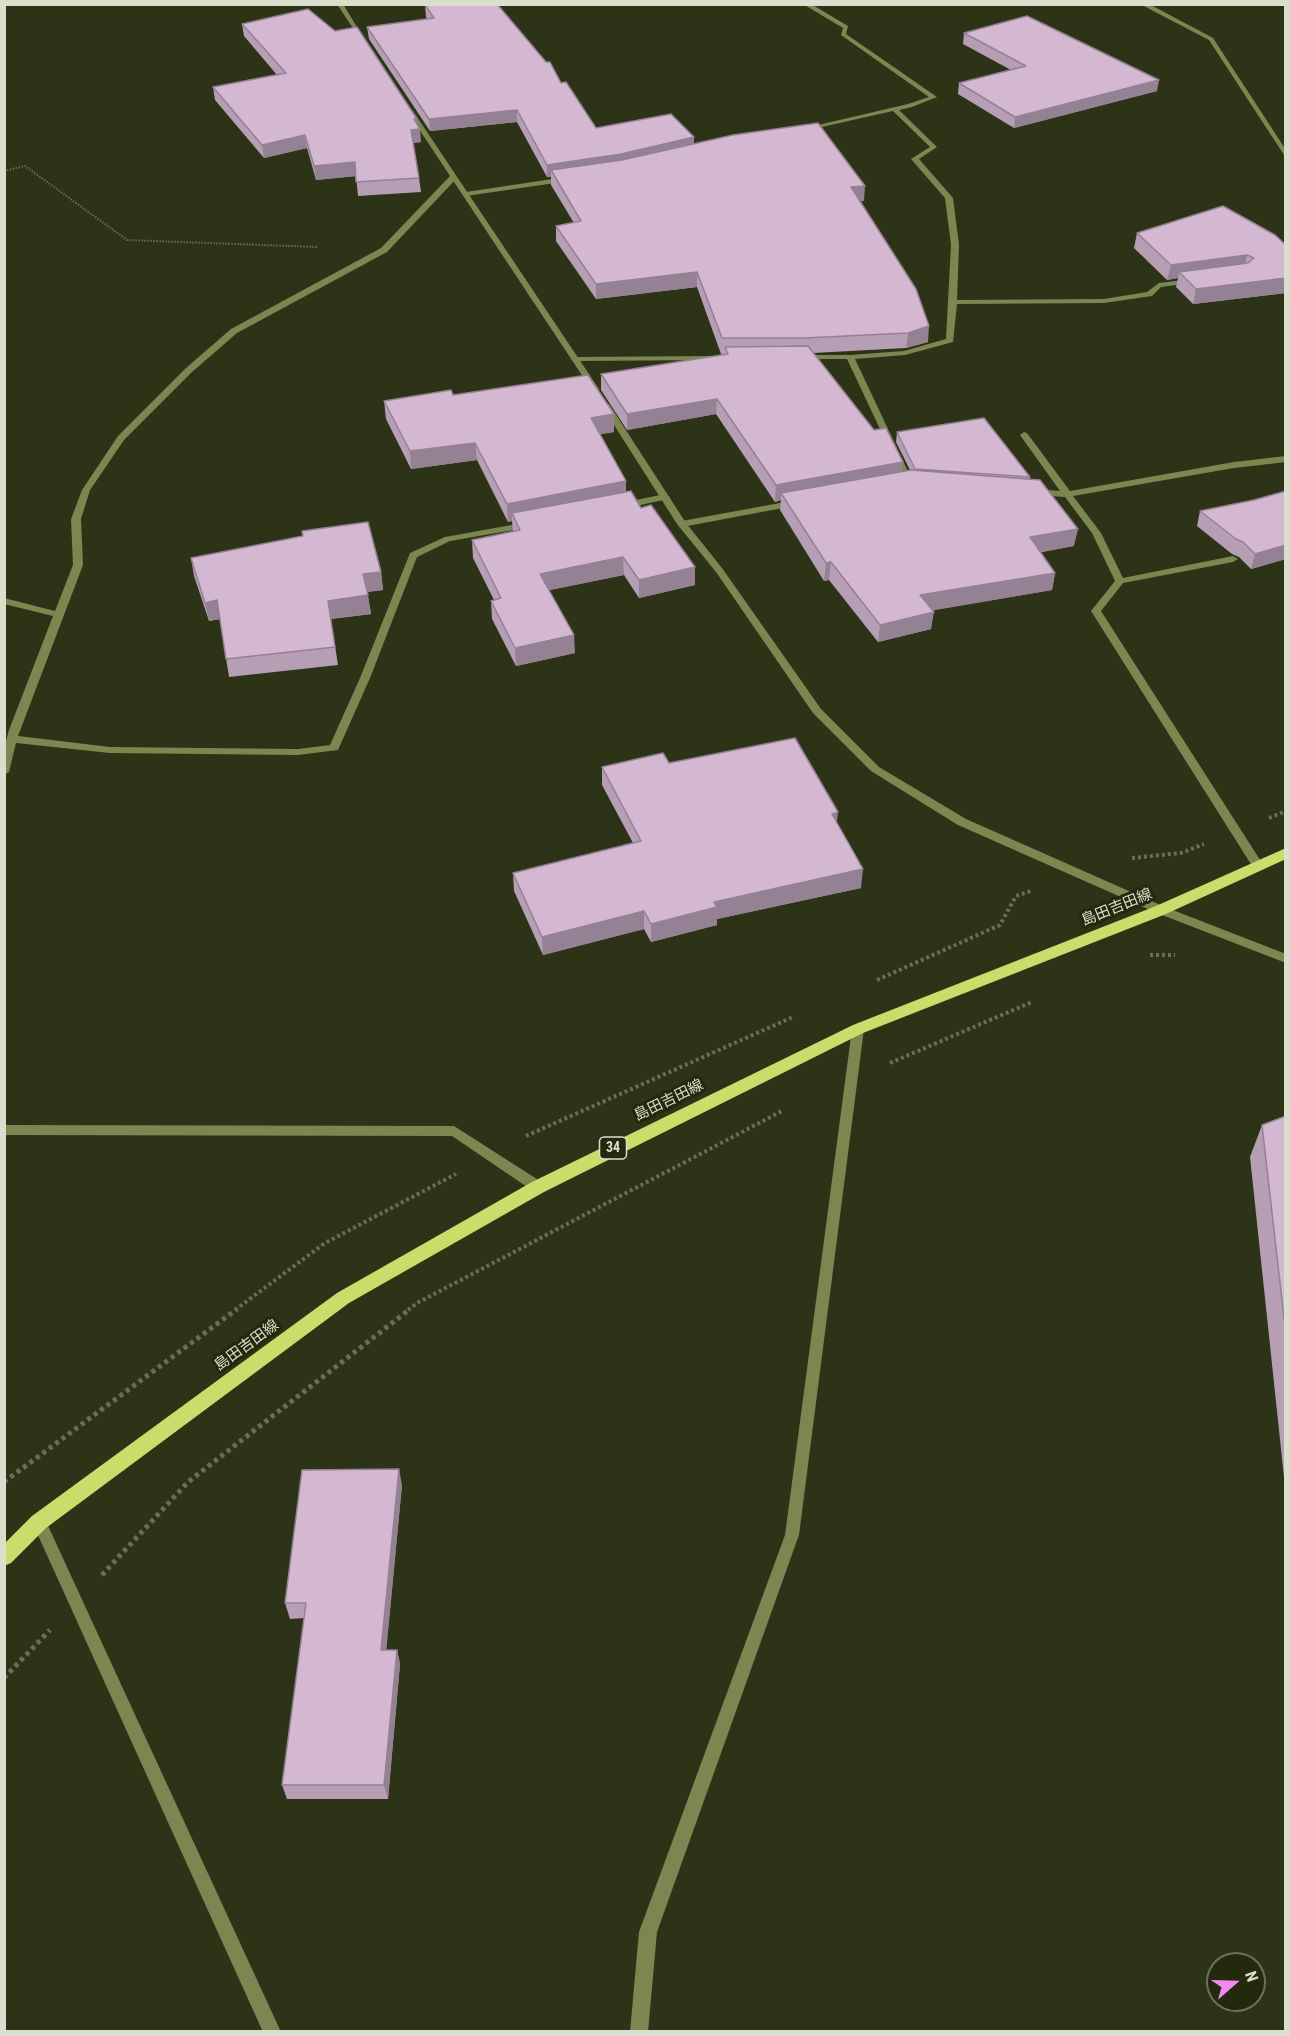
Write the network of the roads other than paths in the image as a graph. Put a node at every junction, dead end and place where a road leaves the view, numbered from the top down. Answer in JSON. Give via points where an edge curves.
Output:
{"nodes":[{"id":1,"x":340,"y":4,"type":"edge"},
{"id":2,"x":806,"y":4,"type":"edge"},
{"id":3,"x":1143,"y":4,"type":"edge"},
{"id":4,"x":372,"y":53,"type":"edge"},
{"id":5,"x":403,"y":101,"type":"edge"},
{"id":6,"x":894,"y":109,"type":"junction"},
{"id":7,"x":792,"y":132,"type":"edge"},
{"id":8,"x":1286,"y":156,"type":"edge"},
{"id":9,"x":578,"y":177,"type":"edge"},
{"id":10,"x":453,"y":178,"type":"junction"},
{"id":11,"x":466,"y":194,"type":"junction"},
{"id":12,"x":1202,"y":279,"type":"edge"},
{"id":13,"x":952,"y":302,"type":"junction"},
{"id":14,"x":790,"y":357,"type":"edge"},
{"id":15,"x":850,"y":357,"type":"junction"},
{"id":16,"x":730,"y":358,"type":"edge"},
{"id":17,"x":575,"y":359,"type":"junction"},
{"id":18,"x":1024,"y":435,"type":"dead end"},
{"id":19,"x":1286,"y":459,"type":"edge"},
{"id":20,"x":909,"y":482,"type":"junction"},
{"id":21,"x":920,"y":483,"type":"edge"},
{"id":22,"x":898,"y":484,"type":"edge"},
{"id":23,"x":1022,"y":491,"type":"edge"},
{"id":24,"x":1067,"y":494,"type":"junction"},
{"id":25,"x":665,"y":497,"type":"junction"},
{"id":26,"x":807,"y":501,"type":"edge"},
{"id":27,"x":608,"y":509,"type":"edge"},
{"id":28,"x":539,"y":523,"type":"edge"},
{"id":29,"x":682,"y":524,"type":"junction"},
{"id":30,"x":1233,"y":560,"type":"edge"},
{"id":31,"x":1120,"y":581,"type":"junction"},
{"id":32,"x":4,"y":601,"type":"edge"},
{"id":33,"x":59,"y":615,"type":"junction"},
{"id":34,"x":10,"y":736,"type":"edge"},
{"id":35,"x":4,"y":771,"type":"edge"},
{"id":36,"x":1286,"y":854,"type":"edge"},
{"id":37,"x":1258,"y":866,"type":"junction"},
{"id":38,"x":1161,"y":909,"type":"junction"},
{"id":39,"x":1286,"y":959,"type":"edge"},
{"id":40,"x":858,"y":1029,"type":"junction"},
{"id":41,"x":4,"y":1130,"type":"edge"},
{"id":42,"x":538,"y":1187,"type":"junction"},
{"id":43,"x":39,"y":1522,"type":"junction"},
{"id":44,"x":4,"y":1557,"type":"edge"},
{"id":45,"x":272,"y":2031,"type":"edge"},
{"id":46,"x":639,"y":2031,"type":"edge"}],
"edges":[{"from":1,"to":4,"type":"street"},
{"from":2,"to":6,"type":"street","via":[[846,27],[843,34],[934,97]]},
{"from":3,"to":8,"type":"street","via":[[1211,39]]},
{"from":5,"to":10,"type":"street"},
{"from":6,"to":7,"type":"street"},
{"from":6,"to":13,"type":"street","via":[[934,147],[915,159],[949,198],[955,245]]},
{"from":9,"to":11,"type":"street"},
{"from":10,"to":11,"type":"street"},
{"from":10,"to":33,"type":"street","via":[[384,250],[234,331],[121,438],[86,490],[76,519],[78,566]]},
{"from":11,"to":17,"type":"street"},
{"from":12,"to":13,"type":"street","via":[[1159,285],[1149,294],[1104,302]]},
{"from":13,"to":15,"type":"street","via":[[950,340],[904,353]]},
{"from":14,"to":15,"type":"street"},
{"from":15,"to":20,"type":"street"},
{"from":16,"to":17,"type":"street"},
{"from":17,"to":25,"type":"street"},
{"from":18,"to":24,"type":"street"},
{"from":19,"to":24,"type":"street"},
{"from":20,"to":21,"type":"street"},
{"from":20,"to":22,"type":"street"},
{"from":23,"to":24,"type":"street"},
{"from":24,"to":31,"type":"street","via":[[1096,533]]},
{"from":25,"to":27,"type":"street"},
{"from":25,"to":29,"type":"street"},
{"from":26,"to":29,"type":"street"},
{"from":28,"to":34,"type":"street","via":[[448,539],[413,555],[334,748],[298,752],[110,750]]},
{"from":29,"to":38,"type":"street","via":[[719,570],[817,711],[875,770],[962,822]]},
{"from":30,"to":31,"type":"street"},
{"from":31,"to":37,"type":"street","via":[[1096,611]]},
{"from":32,"to":33,"type":"street"},
{"from":33,"to":34,"type":"street"},
{"from":34,"to":35,"type":"street"},
{"from":36,"to":37,"type":"main road","name":"島田吉田線","number":"34"},
{"from":37,"to":38,"type":"main road","name":"島田吉田線","number":"34"},
{"from":38,"to":39,"type":"street"},
{"from":38,"to":40,"type":"main road","name":"島田吉田線","number":"34"},
{"from":40,"to":42,"type":"main road","name":"島田吉田線","number":"34"},
{"from":40,"to":46,"type":"street","via":[[792,1535],[648,1932]]},
{"from":41,"to":42,"type":"street","via":[[454,1131]]},
{"from":42,"to":43,"type":"main road","name":"島田吉田線","number":"34","via":[[343,1298]]},
{"from":43,"to":44,"type":"main road","name":"島田吉田線","number":"34"},
{"from":43,"to":45,"type":"street"}]}
